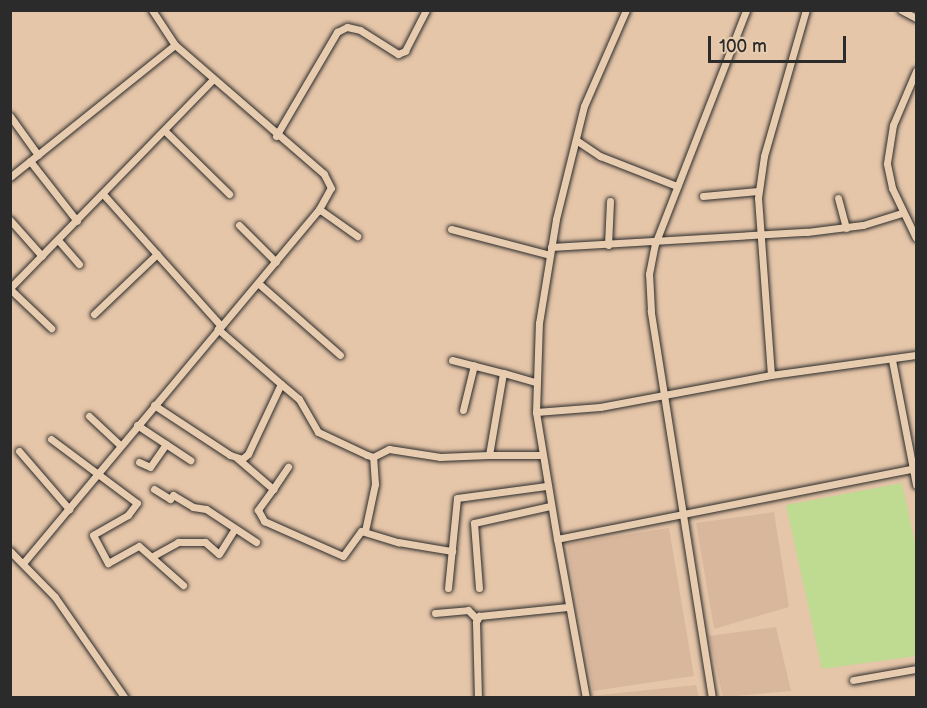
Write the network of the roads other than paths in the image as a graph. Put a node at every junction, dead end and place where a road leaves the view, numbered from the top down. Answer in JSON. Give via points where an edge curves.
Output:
{"nodes":[{"id":1,"x":152,"y":10,"type":"edge"},
{"id":2,"x":426,"y":10,"type":"edge"},
{"id":3,"x":626,"y":10,"type":"edge"},
{"id":4,"x":746,"y":10,"type":"edge"},
{"id":5,"x":806,"y":10,"type":"edge"},
{"id":6,"x":901,"y":10,"type":"edge"},
{"id":7,"x":916,"y":18,"type":"edge"},
{"id":8,"x":175,"y":45,"type":"junction"},
{"id":9,"x":916,"y":71,"type":"edge"},
{"id":10,"x":212,"y":80,"type":"junction"},
{"id":11,"x":10,"y":117,"type":"edge"},
{"id":12,"x":165,"y":131,"type":"junction"},
{"id":13,"x":276,"y":136,"type":"junction"},
{"id":14,"x":576,"y":140,"type":"junction"},
{"id":15,"x":38,"y":155,"type":"junction"},
{"id":16,"x":30,"y":161,"type":"junction"},
{"id":17,"x":10,"y":177,"type":"edge"},
{"id":18,"x":677,"y":186,"type":"junction"},
{"id":19,"x":759,"y":190,"type":"junction"},
{"id":20,"x":103,"y":194,"type":"junction"},
{"id":21,"x":229,"y":194,"type":"dead end"},
{"id":22,"x":703,"y":196,"type":"dead end"},
{"id":23,"x":838,"y":198,"type":"dead end"},
{"id":24,"x":610,"y":201,"type":"dead end"},
{"id":25,"x":319,"y":209,"type":"junction"},
{"id":26,"x":902,"y":213,"type":"junction"},
{"id":27,"x":10,"y":220,"type":"edge"},
{"id":28,"x":77,"y":221,"type":"junction"},
{"id":29,"x":239,"y":225,"type":"dead end"},
{"id":30,"x":846,"y":228,"type":"junction"},
{"id":31,"x":451,"y":229,"type":"dead end"},
{"id":32,"x":760,"y":234,"type":"junction"},
{"id":33,"x":357,"y":236,"type":"dead end"},
{"id":34,"x":916,"y":238,"type":"edge"},
{"id":35,"x":58,"y":240,"type":"junction"},
{"id":36,"x":655,"y":244,"type":"junction"},
{"id":37,"x":608,"y":245,"type":"junction"},
{"id":38,"x":551,"y":251,"type":"junction"},
{"id":39,"x":157,"y":254,"type":"junction"},
{"id":40,"x":42,"y":256,"type":"junction"},
{"id":41,"x":276,"y":262,"type":"junction"},
{"id":42,"x":79,"y":264,"type":"dead end"},
{"id":43,"x":258,"y":283,"type":"junction"},
{"id":44,"x":10,"y":289,"type":"edge"},
{"id":45,"x":94,"y":314,"type":"dead end"},
{"id":46,"x":219,"y":327,"type":"junction"},
{"id":47,"x":51,"y":328,"type":"dead end"},
{"id":48,"x":340,"y":355,"type":"dead end"},
{"id":49,"x":916,"y":356,"type":"edge"},
{"id":50,"x":452,"y":360,"type":"dead end"},
{"id":51,"x":892,"y":360,"type":"junction"},
{"id":52,"x":474,"y":365,"type":"junction"},
{"id":53,"x":503,"y":373,"type":"junction"},
{"id":54,"x":771,"y":375,"type":"junction"},
{"id":55,"x":535,"y":381,"type":"junction"},
{"id":56,"x":281,"y":384,"type":"junction"},
{"id":57,"x":664,"y":393,"type":"junction"},
{"id":58,"x":154,"y":405,"type":"junction"},
{"id":59,"x":463,"y":410,"type":"dead end"},
{"id":60,"x":536,"y":412,"type":"junction"},
{"id":61,"x":89,"y":416,"type":"dead end"},
{"id":62,"x":137,"y":425,"type":"junction"},
{"id":63,"x":51,"y":439,"type":"dead end"},
{"id":64,"x":166,"y":444,"type":"junction"},
{"id":65,"x":120,"y":445,"type":"junction"},
{"id":66,"x":19,"y":451,"type":"dead end"},
{"id":67,"x":489,"y":455,"type":"junction"},
{"id":68,"x":540,"y":455,"type":"junction"},
{"id":69,"x":373,"y":456,"type":"junction"},
{"id":70,"x":237,"y":459,"type":"junction"},
{"id":71,"x":190,"y":460,"type":"dead end"},
{"id":72,"x":139,"y":462,"type":"dead end"},
{"id":73,"x":288,"y":467,"type":"dead end"},
{"id":74,"x":915,"y":468,"type":"edge"},
{"id":75,"x":96,"y":475,"type":"junction"},
{"id":76,"x":916,"y":485,"type":"edge"},
{"id":77,"x":546,"y":486,"type":"junction"},
{"id":78,"x":154,"y":489,"type":"dead end"},
{"id":79,"x":273,"y":489,"type":"junction"},
{"id":80,"x":550,"y":506,"type":"junction"},
{"id":81,"x":69,"y":508,"type":"junction"},
{"id":82,"x":682,"y":513,"type":"junction"},
{"id":83,"x":234,"y":530,"type":"junction"},
{"id":84,"x":365,"y":531,"type":"junction"},
{"id":85,"x":557,"y":539,"type":"junction"},
{"id":86,"x":256,"y":542,"type":"dead end"},
{"id":87,"x":10,"y":551,"type":"edge"},
{"id":88,"x":452,"y":551,"type":"junction"},
{"id":89,"x":153,"y":556,"type":"junction"},
{"id":90,"x":24,"y":562,"type":"junction"},
{"id":91,"x":183,"y":585,"type":"dead end"},
{"id":92,"x":448,"y":588,"type":"dead end"},
{"id":93,"x":478,"y":588,"type":"dead end"},
{"id":94,"x":568,"y":608,"type":"junction"},
{"id":95,"x":435,"y":613,"type":"dead end"},
{"id":96,"x":477,"y":619,"type":"junction"},
{"id":97,"x":916,"y":669,"type":"edge"},
{"id":98,"x":853,"y":680,"type":"dead end"},
{"id":99,"x":125,"y":698,"type":"edge"},
{"id":100,"x":478,"y":698,"type":"edge"},
{"id":101,"x":585,"y":698,"type":"edge"},
{"id":102,"x":712,"y":698,"type":"edge"}],
"edges":[{"from":1,"to":8,"type":"street"},
{"from":2,"to":13,"type":"street","via":[[405,51],[398,54],[360,30],[347,27],[337,32]]},
{"from":3,"to":14,"type":"street","via":[[590,88]]},
{"from":4,"to":18,"type":"street"},
{"from":5,"to":19,"type":"street","via":[[764,156]]},
{"from":6,"to":7,"type":"street"},
{"from":8,"to":10,"type":"street"},
{"from":8,"to":15,"type":"street"},
{"from":9,"to":26,"type":"street","via":[[893,124],[887,150],[889,178]]},
{"from":10,"to":12,"type":"street"},
{"from":10,"to":13,"type":"street"},
{"from":11,"to":15,"type":"street"},
{"from":12,"to":20,"type":"street"},
{"from":12,"to":21,"type":"street"},
{"from":13,"to":25,"type":"street","via":[[329,180],[331,188]]},
{"from":14,"to":18,"type":"street","via":[[600,156]]},
{"from":14,"to":38,"type":"street"},
{"from":15,"to":16,"type":"street"},
{"from":16,"to":17,"type":"street"},
{"from":16,"to":28,"type":"street"},
{"from":18,"to":36,"type":"street"},
{"from":19,"to":22,"type":"street"},
{"from":19,"to":32,"type":"street"},
{"from":20,"to":28,"type":"street"},
{"from":20,"to":39,"type":"street"},
{"from":23,"to":30,"type":"street"},
{"from":24,"to":37,"type":"street"},
{"from":25,"to":33,"type":"street"},
{"from":25,"to":41,"type":"street"},
{"from":26,"to":30,"type":"street"},
{"from":26,"to":34,"type":"street"},
{"from":27,"to":40,"type":"street"},
{"from":28,"to":35,"type":"street"},
{"from":29,"to":41,"type":"street"},
{"from":30,"to":32,"type":"street"},
{"from":31,"to":38,"type":"street"},
{"from":32,"to":36,"type":"street"},
{"from":32,"to":54,"type":"street"},
{"from":35,"to":40,"type":"street"},
{"from":35,"to":42,"type":"street"},
{"from":36,"to":37,"type":"street"},
{"from":36,"to":57,"type":"street","via":[[648,289]]},
{"from":37,"to":38,"type":"street"},
{"from":38,"to":55,"type":"street"},
{"from":39,"to":45,"type":"street"},
{"from":39,"to":46,"type":"street"},
{"from":40,"to":44,"type":"street"},
{"from":41,"to":43,"type":"street"},
{"from":43,"to":46,"type":"street"},
{"from":43,"to":48,"type":"street"},
{"from":44,"to":47,"type":"street"},
{"from":46,"to":56,"type":"street"},
{"from":46,"to":58,"type":"street"},
{"from":49,"to":51,"type":"street"},
{"from":50,"to":52,"type":"street"},
{"from":51,"to":54,"type":"street"},
{"from":51,"to":74,"type":"street"},
{"from":52,"to":53,"type":"street"},
{"from":52,"to":59,"type":"street"},
{"from":53,"to":55,"type":"street"},
{"from":53,"to":67,"type":"street"},
{"from":54,"to":57,"type":"street"},
{"from":55,"to":60,"type":"street"},
{"from":56,"to":69,"type":"street","via":[[299,399],[318,432]]},
{"from":56,"to":70,"type":"street","via":[[248,454]]},
{"from":57,"to":60,"type":"street","via":[[600,407]]},
{"from":57,"to":82,"type":"street"},
{"from":58,"to":62,"type":"street"},
{"from":58,"to":70,"type":"street"},
{"from":60,"to":68,"type":"street"},
{"from":61,"to":65,"type":"street"},
{"from":62,"to":64,"type":"street"},
{"from":62,"to":65,"type":"street"},
{"from":63,"to":75,"type":"street"},
{"from":64,"to":71,"type":"street"},
{"from":64,"to":72,"type":"street","via":[[150,467]]},
{"from":65,"to":75,"type":"street"},
{"from":66,"to":81,"type":"street"},
{"from":67,"to":68,"type":"street"},
{"from":67,"to":69,"type":"street","via":[[440,457],[389,449]]},
{"from":68,"to":77,"type":"street"},
{"from":69,"to":84,"type":"street","via":[[375,484]]},
{"from":70,"to":79,"type":"street"},
{"from":73,"to":79,"type":"street"},
{"from":74,"to":76,"type":"street"},
{"from":74,"to":82,"type":"street"},
{"from":75,"to":81,"type":"street"},
{"from":75,"to":89,"type":"street","via":[[137,502],[128,516],[93,536],[108,562],[139,546]]},
{"from":77,"to":80,"type":"street"},
{"from":77,"to":88,"type":"street","via":[[459,497]]},
{"from":78,"to":83,"type":"street","via":[[170,499],[173,495],[193,507],[206,508],[228,520]]},
{"from":79,"to":84,"type":"street","via":[[258,510],[264,521],[275,527],[343,556],[357,533]]},
{"from":80,"to":85,"type":"street"},
{"from":80,"to":93,"type":"street","via":[[474,523]]},
{"from":81,"to":90,"type":"street"},
{"from":82,"to":85,"type":"street"},
{"from":82,"to":102,"type":"street"},
{"from":83,"to":86,"type":"street"},
{"from":83,"to":89,"type":"street","via":[[219,554],[205,542],[178,542]]},
{"from":84,"to":88,"type":"street","via":[[398,543]]},
{"from":85,"to":94,"type":"street"},
{"from":87,"to":90,"type":"street"},
{"from":88,"to":92,"type":"street"},
{"from":89,"to":91,"type":"street"},
{"from":90,"to":99,"type":"street","via":[[55,597]]},
{"from":94,"to":96,"type":"street","via":[[489,613]]},
{"from":94,"to":101,"type":"street"},
{"from":95,"to":96,"type":"street","via":[[468,609]]},
{"from":96,"to":100,"type":"street"},
{"from":97,"to":98,"type":"street"}]}
